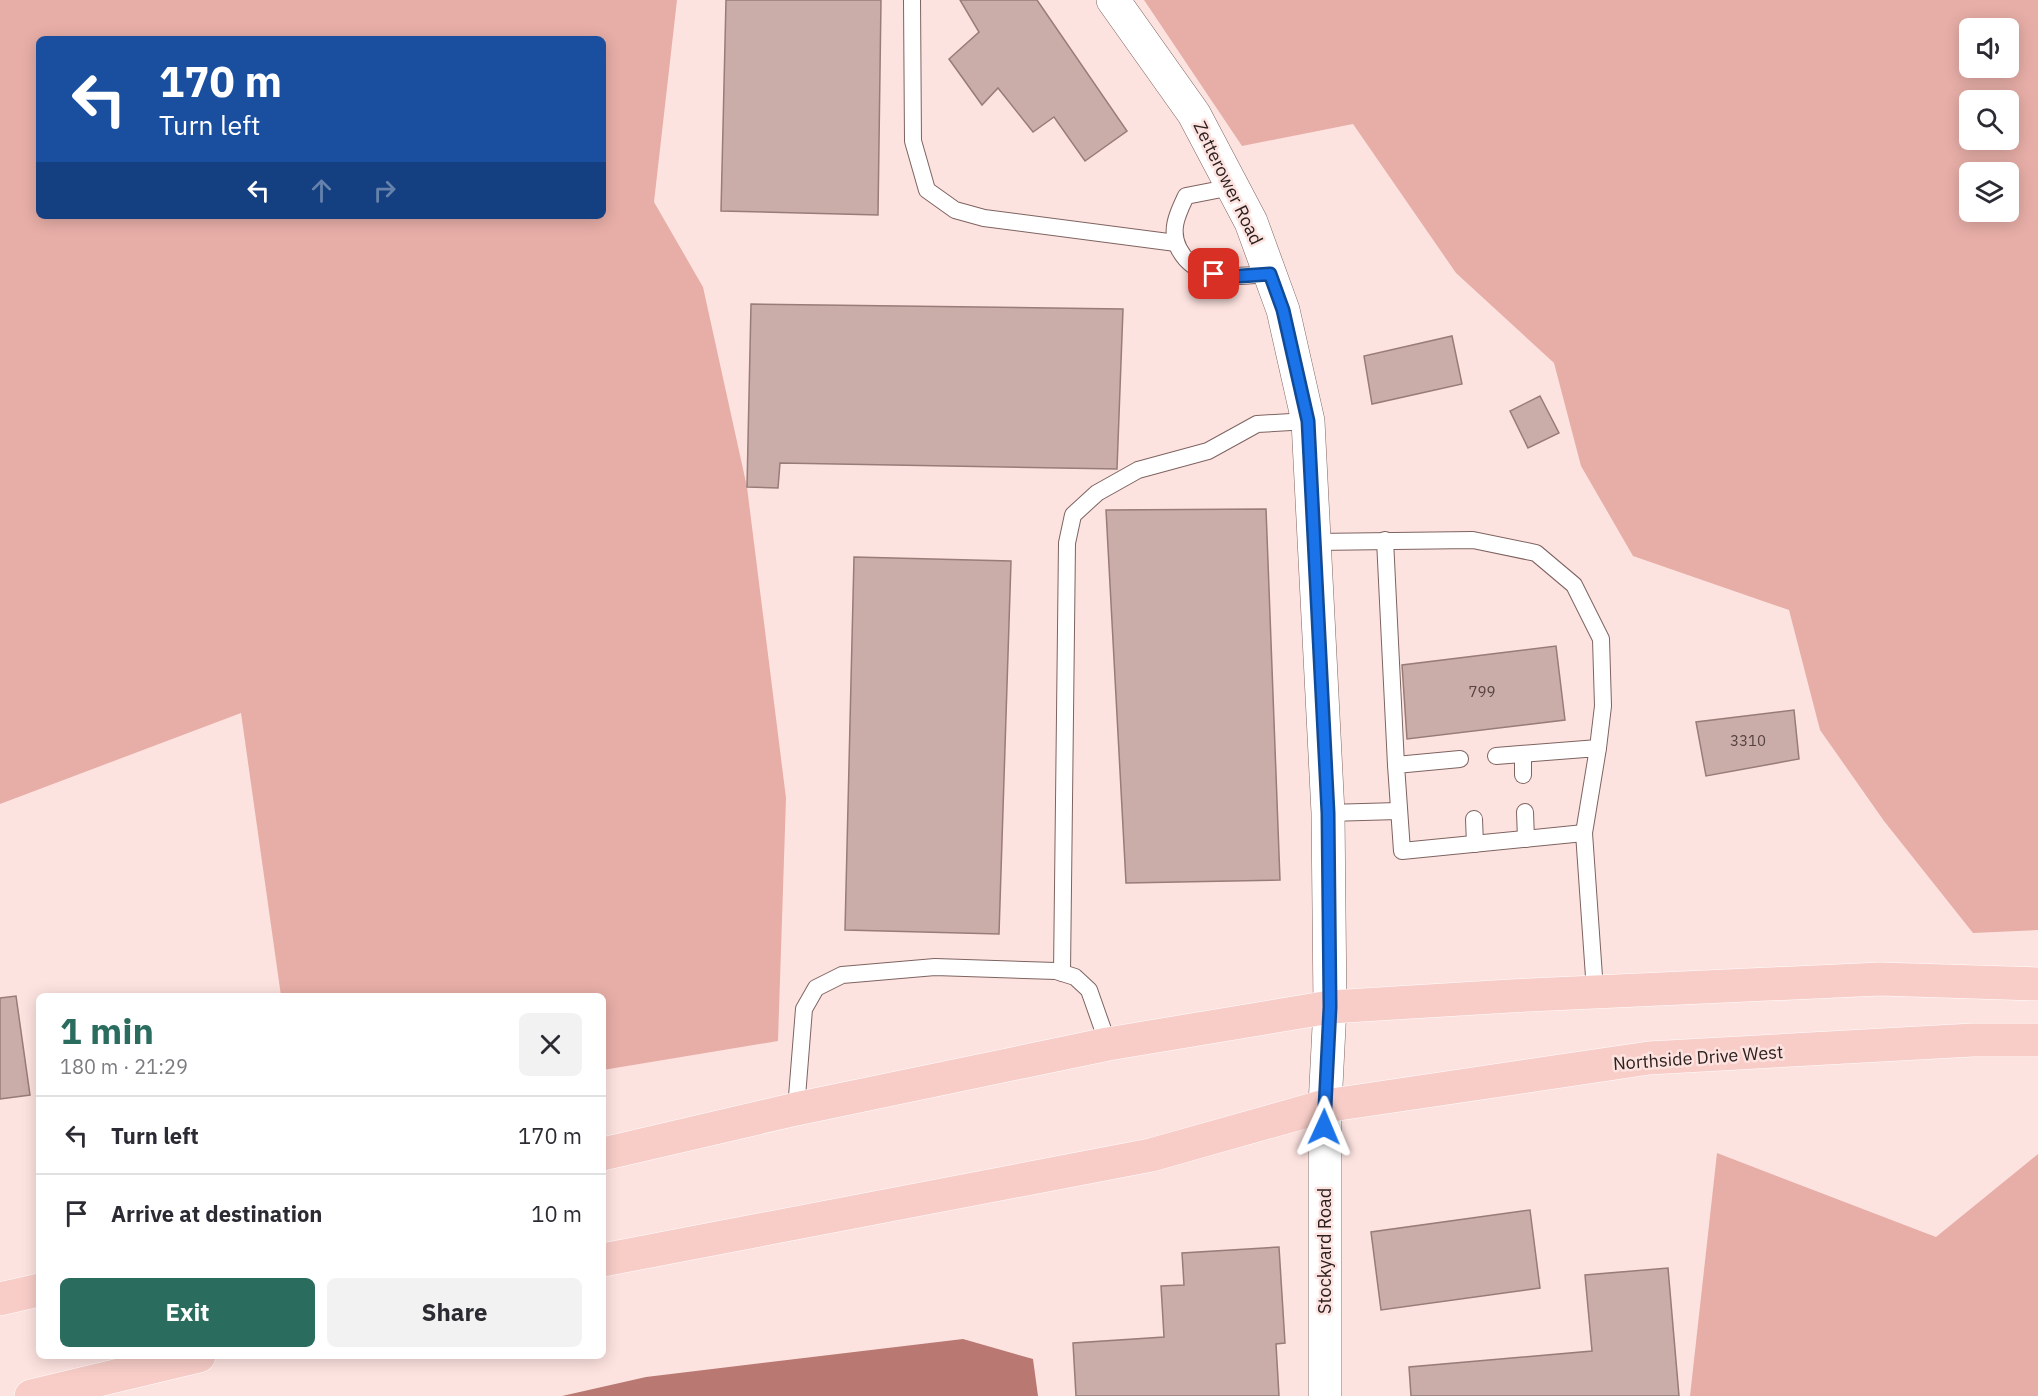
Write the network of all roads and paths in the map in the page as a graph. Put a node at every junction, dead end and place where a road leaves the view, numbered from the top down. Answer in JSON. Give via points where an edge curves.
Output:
{"nodes":[{"id":1,"x":912,"y":0,"type":"edge"},
{"id":2,"x":1113,"y":0,"type":"edge"},
{"id":3,"x":1232,"y":187,"type":"junction"},
{"id":4,"x":1176,"y":243,"type":"junction"},
{"id":5,"x":1270,"y":274,"type":"junction"},
{"id":6,"x":1308,"y":421,"type":"junction"},
{"id":7,"x":1385,"y":540,"type":"junction"},
{"id":8,"x":1314,"y":542,"type":"junction"},
{"id":9,"x":1598,"y":747,"type":"junction"},
{"id":10,"x":1523,"y":754,"type":"junction"},
{"id":11,"x":1496,"y":756,"type":"dead end"},
{"id":12,"x":1460,"y":759,"type":"dead end"},
{"id":13,"x":1396,"y":765,"type":"junction"},
{"id":14,"x":1523,"y":775,"type":"dead end"},
{"id":15,"x":1398,"y":811,"type":"junction"},
{"id":16,"x":1525,"y":812,"type":"dead end"},
{"id":17,"x":1328,"y":813,"type":"junction"},
{"id":18,"x":1474,"y":819,"type":"dead end"},
{"id":19,"x":1584,"y":833,"type":"junction"},
{"id":20,"x":1526,"y":839,"type":"junction"},
{"id":21,"x":1475,"y":844,"type":"junction"},
{"id":22,"x":1062,"y":973,"type":"junction"},
{"id":23,"x":2038,"y":984,"type":"edge"},
{"id":24,"x":1595,"y":991,"type":"junction"},
{"id":25,"x":1330,"y":1007,"type":"junction"},
{"id":26,"x":2038,"y":1040,"type":"edge"},
{"id":27,"x":1108,"y":1044,"type":"junction"},
{"id":28,"x":1324,"y":1106,"type":"junction"},
{"id":29,"x":796,"y":1109,"type":"junction"},
{"id":30,"x":606,"y":1153,"type":"edge"},
{"id":31,"x":606,"y":1259,"type":"edge"},
{"id":32,"x":36,"y":1291,"type":"edge"},
{"id":33,"x":0,"y":1299,"type":"edge"},
{"id":34,"x":186,"y":1359,"type":"edge"},
{"id":35,"x":30,"y":1396,"type":"edge"},
{"id":36,"x":1325,"y":1396,"type":"edge"}],
"edges":[{"from":1,"to":4,"type":"lane","via":[[913,141],[927,190],[955,210],[984,218]]},
{"from":2,"to":3,"type":"street","name":"Zetterower Road","via":[[1194,114]]},
{"from":3,"to":4,"type":"lane","via":[[1186,196],[1175,219]]},
{"from":3,"to":5,"type":"street","name":"Zetterower Road","via":[[1251,222]]},
{"from":4,"to":5,"type":"lane","via":[[1186,262],[1202,273],[1226,277]]},
{"from":5,"to":6,"type":"street","name":"Zetterower Road","via":[[1283,310]]},
{"from":6,"to":8,"type":"street","name":"Zetterower Road"},
{"from":6,"to":22,"type":"lane","via":[[1257,424],[1208,451],[1138,470],[1097,493],[1073,515],[1067,543]]},
{"from":7,"to":8,"type":"lane"},
{"from":7,"to":9,"type":"lane","via":[[1473,540],[1536,553],[1574,585],[1601,639],[1603,706]]},
{"from":7,"to":13,"type":"lane"},
{"from":8,"to":17,"type":"street","name":"Zetterower Road"},
{"from":9,"to":10,"type":"lane"},
{"from":9,"to":19,"type":"lane"},
{"from":10,"to":11,"type":"lane"},
{"from":10,"to":14,"type":"lane"},
{"from":12,"to":13,"type":"lane"},
{"from":13,"to":15,"type":"lane"},
{"from":15,"to":17,"type":"lane"},
{"from":15,"to":21,"type":"lane","via":[[1402,851]]},
{"from":16,"to":20,"type":"lane"},
{"from":17,"to":25,"type":"street","name":"Zetterower Road"},
{"from":18,"to":21,"type":"lane"},
{"from":19,"to":20,"type":"lane"},
{"from":19,"to":24,"type":"lane"},
{"from":20,"to":21,"type":"lane"},
{"from":22,"to":27,"type":"lane","via":[[1075,977],[1089,990]]},
{"from":22,"to":29,"type":"lane","via":[[935,967],[842,975],[816,988],[804,1009]]},
{"from":23,"to":24,"type":"main road","via":[[1880,979]]},
{"from":24,"to":25,"type":"main road"},
{"from":25,"to":27,"type":"main road"},
{"from":25,"to":28,"type":"street","name":"Zetterower Road"},
{"from":26,"to":28,"type":"main road","name":"Northside Drive West","via":[[1973,1040],[1649,1058]]},
{"from":27,"to":29,"type":"main road"},
{"from":28,"to":31,"type":"main road","name":"Northside Drive West","via":[[1151,1155]]},
{"from":28,"to":36,"type":"street","name":"Stockyard Road"},
{"from":29,"to":30,"type":"main road"},
{"from":32,"to":33,"type":"main road"},
{"from":34,"to":35,"type":"main road"}]}
